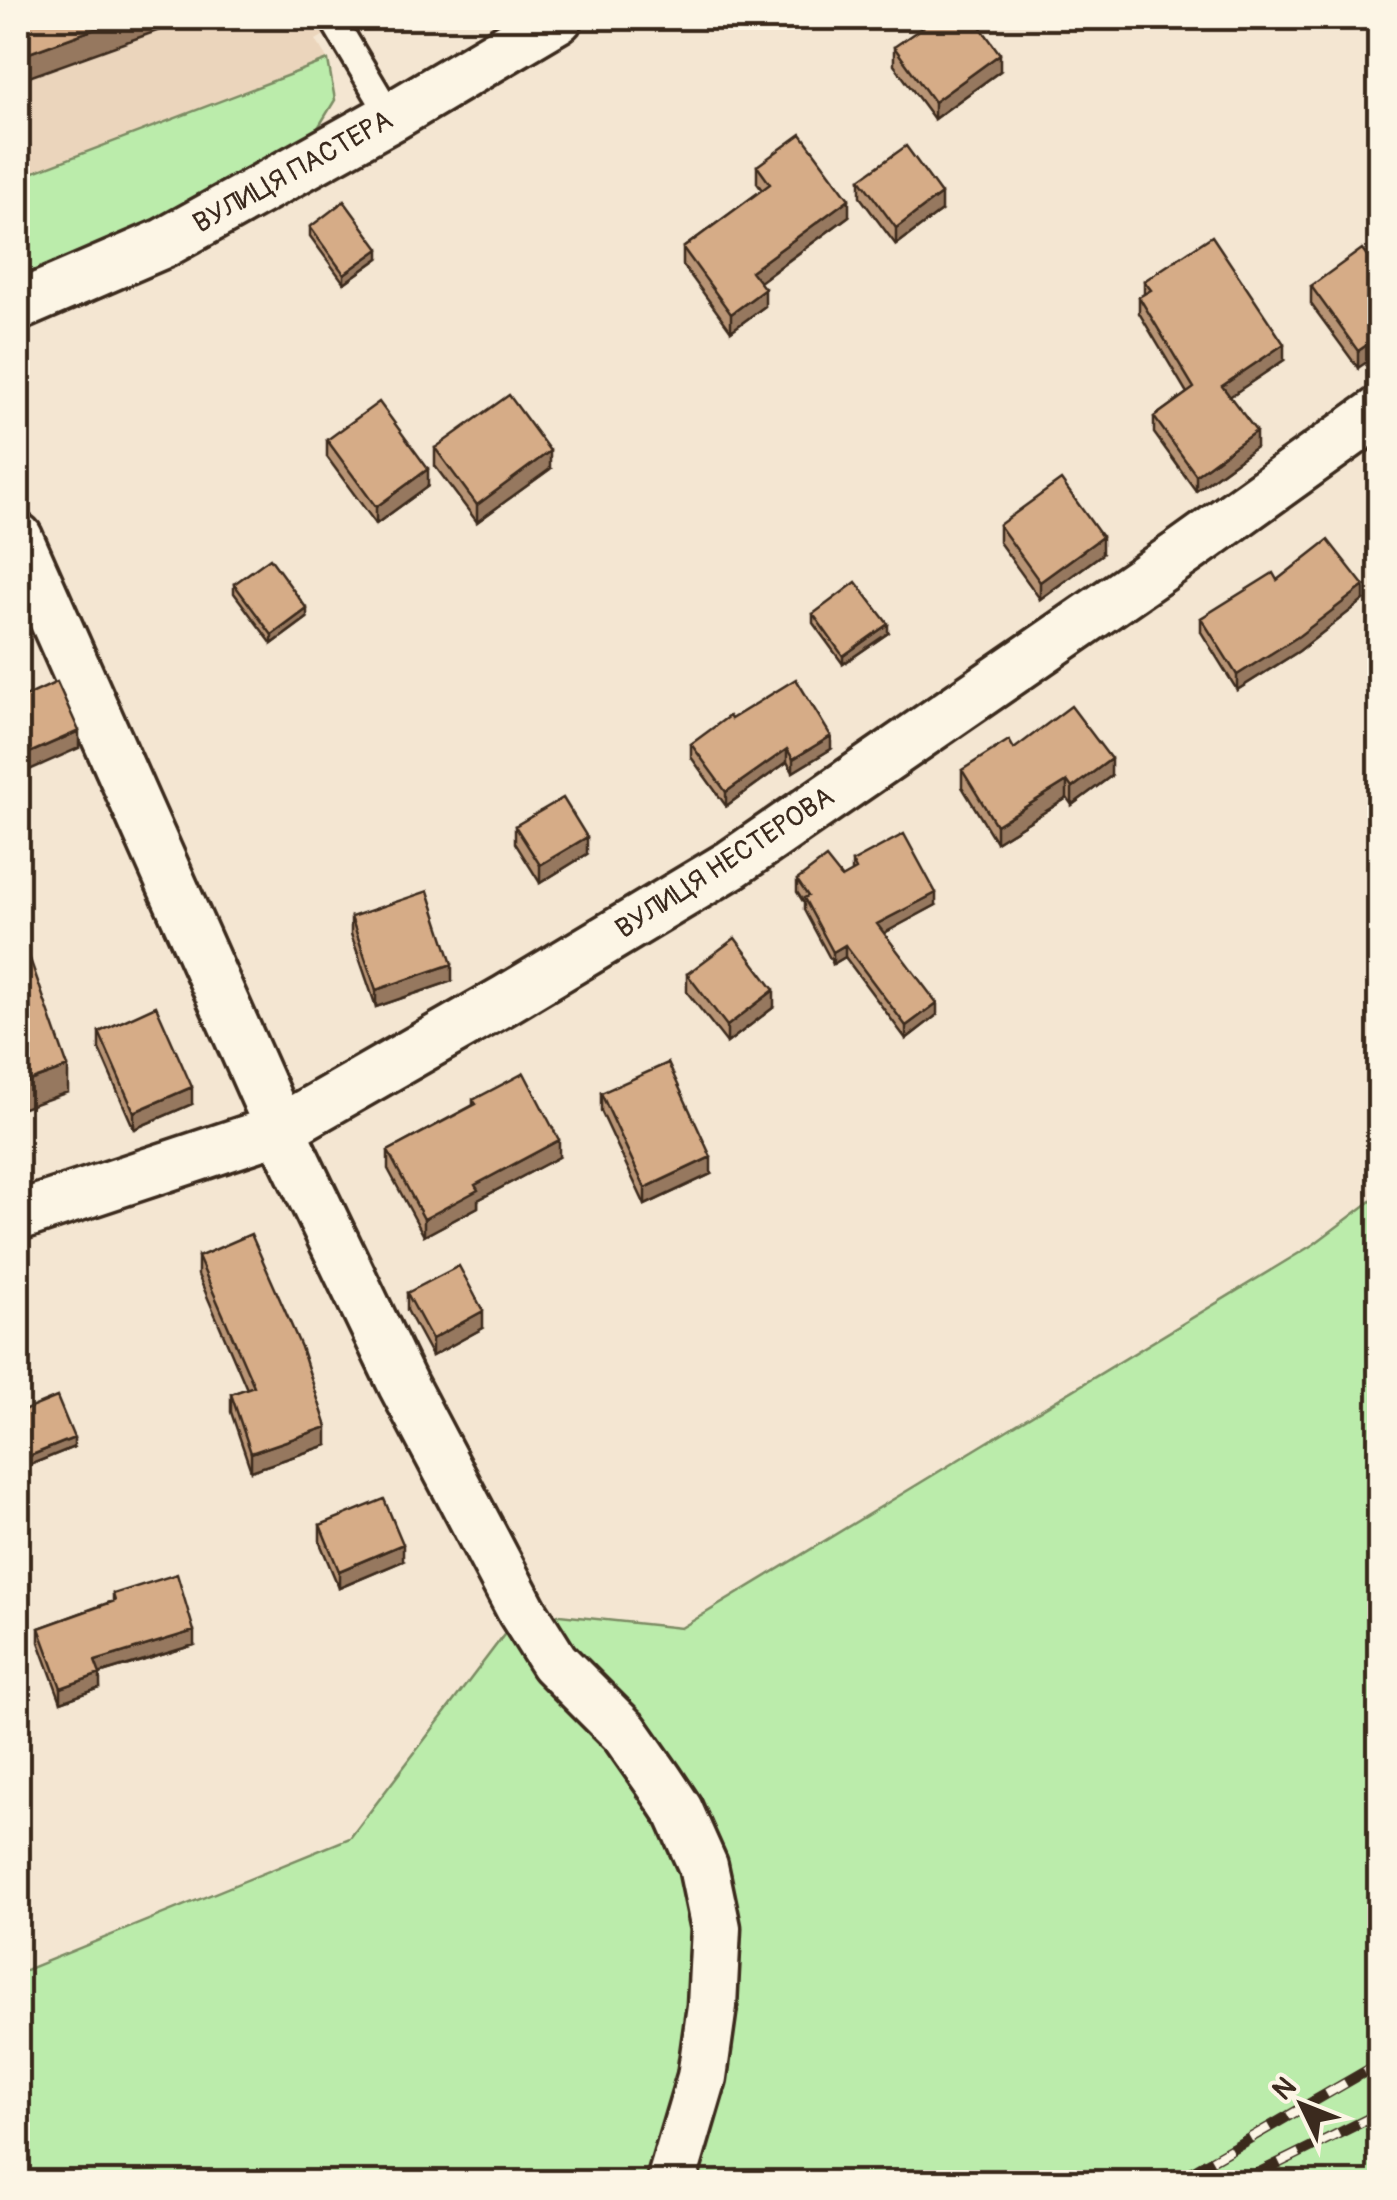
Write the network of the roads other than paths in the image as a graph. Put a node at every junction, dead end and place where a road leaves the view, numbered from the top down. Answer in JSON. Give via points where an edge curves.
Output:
{"nodes":[{"id":1,"x":332,"y":18,"type":"edge"},
{"id":2,"x":558,"y":18,"type":"edge"},
{"id":3,"x":392,"y":117,"type":"junction"},
{"id":4,"x":18,"y":306,"type":"edge"},
{"id":5,"x":1380,"y":410,"type":"edge"},
{"id":6,"x":18,"y":538,"type":"edge"},
{"id":7,"x":280,"y":1129,"type":"junction"},
{"id":8,"x":18,"y":1216,"type":"edge"},
{"id":9,"x":671,"y":2182,"type":"edge"}],
"edges":[{"from":1,"to":3,"type":"lane"},
{"from":2,"to":3,"type":"street","name":"ВУЛИЦЯ ПАСТЕРА"},
{"from":3,"to":4,"type":"street","name":"ВУЛИЦЯ ПАСТЕРА","via":[[164,243]]},
{"from":5,"to":7,"type":"street","name":"ВУЛИЦЯ НЕСТЕРОВА","via":[[732,864]]},
{"from":6,"to":7,"type":"street"},
{"from":7,"to":8,"type":"street","name":"ВУЛИЦЯ НЕСТЕРОВА"},
{"from":7,"to":9,"type":"street","via":[[522,1611],[554,1662],[625,1733],[678,1810],[703,1866],[716,1928],[712,2006],[702,2077]]}]}
